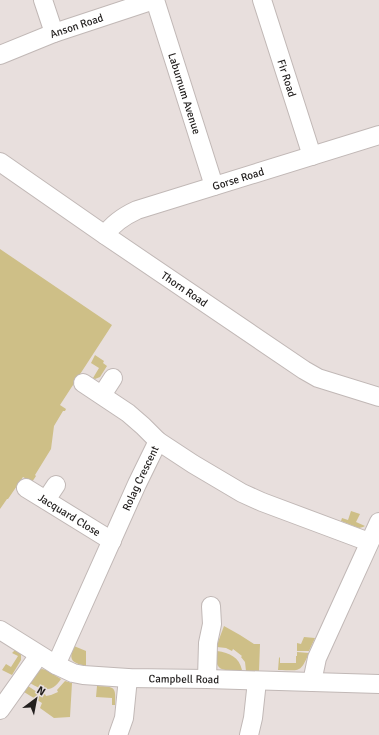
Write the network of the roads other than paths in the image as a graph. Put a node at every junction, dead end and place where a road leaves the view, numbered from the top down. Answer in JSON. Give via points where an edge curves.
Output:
{"nodes":[{"id":1,"x":43,"y":0,"type":"edge"},
{"id":2,"x":154,"y":0,"type":"edge"},
{"id":3,"x":262,"y":0,"type":"edge"},
{"id":4,"x":54,"y":33,"type":"junction"},
{"id":5,"x":0,"y":55,"type":"edge"},
{"id":6,"x":379,"y":135,"type":"edge"},
{"id":7,"x":312,"y":156,"type":"junction"},
{"id":8,"x":0,"y":162,"type":"edge"},
{"id":9,"x":214,"y":186,"type":"junction"},
{"id":10,"x":105,"y":235,"type":"junction"},
{"id":11,"x":113,"y":378,"type":"dead end"},
{"id":12,"x":83,"y":383,"type":"dead end"},
{"id":13,"x":102,"y":395,"type":"junction"},
{"id":14,"x":379,"y":397,"type":"edge"},
{"id":15,"x":158,"y":440,"type":"junction"},
{"id":16,"x":26,"y":488,"type":"dead end"},
{"id":17,"x":379,"y":522,"type":"edge"},
{"id":18,"x":112,"y":541,"type":"junction"},
{"id":19,"x":369,"y":542,"type":"junction"},
{"id":20,"x":211,"y":606,"type":"dead end"},
{"id":21,"x":0,"y":630,"type":"edge"},
{"id":22,"x":39,"y":655,"type":"junction"},
{"id":23,"x":56,"y":666,"type":"junction"},
{"id":24,"x":128,"y":678,"type":"junction"},
{"id":25,"x":207,"y":679,"type":"junction"},
{"id":26,"x":257,"y":681,"type":"junction"},
{"id":27,"x":312,"y":682,"type":"junction"},
{"id":28,"x":379,"y":684,"type":"edge"},
{"id":29,"x":0,"y":710,"type":"edge"},
{"id":30,"x":118,"y":735,"type":"edge"},
{"id":31,"x":249,"y":735,"type":"edge"}],
"edges":[{"from":1,"to":4,"type":"street"},
{"from":2,"to":4,"type":"street","name":"Anson Road"},
{"from":2,"to":9,"type":"street","name":"Laburnum Avenue"},
{"from":3,"to":7,"type":"street","name":"Fir Road"},
{"from":4,"to":5,"type":"street","name":"Anson Road"},
{"from":6,"to":7,"type":"street","name":"Gorse Road"},
{"from":7,"to":9,"type":"street","name":"Gorse Road"},
{"from":8,"to":10,"type":"street","name":"Thorn Road"},
{"from":9,"to":10,"type":"street","name":"Gorse Road","via":[[132,212],[121,218]]},
{"from":10,"to":14,"type":"street","name":"Thorn Road","via":[[308,373],[331,383]]},
{"from":11,"to":13,"type":"street"},
{"from":12,"to":13,"type":"street"},
{"from":13,"to":15,"type":"street","via":[[133,417]]},
{"from":15,"to":18,"type":"street","name":"Rolag Crescent"},
{"from":15,"to":19,"type":"street","name":"Rolag Crescent","via":[[242,493]]},
{"from":16,"to":18,"type":"street","name":"Jacquard Close","via":[[51,492]]},
{"from":17,"to":19,"type":"street"},
{"from":18,"to":23,"type":"street","name":"Rolag Crescent"},
{"from":19,"to":27,"type":"street","via":[[317,658]]},
{"from":20,"to":25,"type":"street"},
{"from":21,"to":22,"type":"street","name":"Campbell Road"},
{"from":22,"to":23,"type":"street","name":"Campbell Road"},
{"from":22,"to":29,"type":"street"},
{"from":23,"to":24,"type":"street","name":"Campbell Road","via":[[83,676]]},
{"from":24,"to":25,"type":"street","name":"Campbell Road"},
{"from":24,"to":30,"type":"street","via":[[124,718]]},
{"from":25,"to":26,"type":"street","name":"Campbell Road"},
{"from":26,"to":27,"type":"street","name":"Campbell Road"},
{"from":26,"to":31,"type":"street"},
{"from":27,"to":28,"type":"street","name":"Campbell Road"}]}
